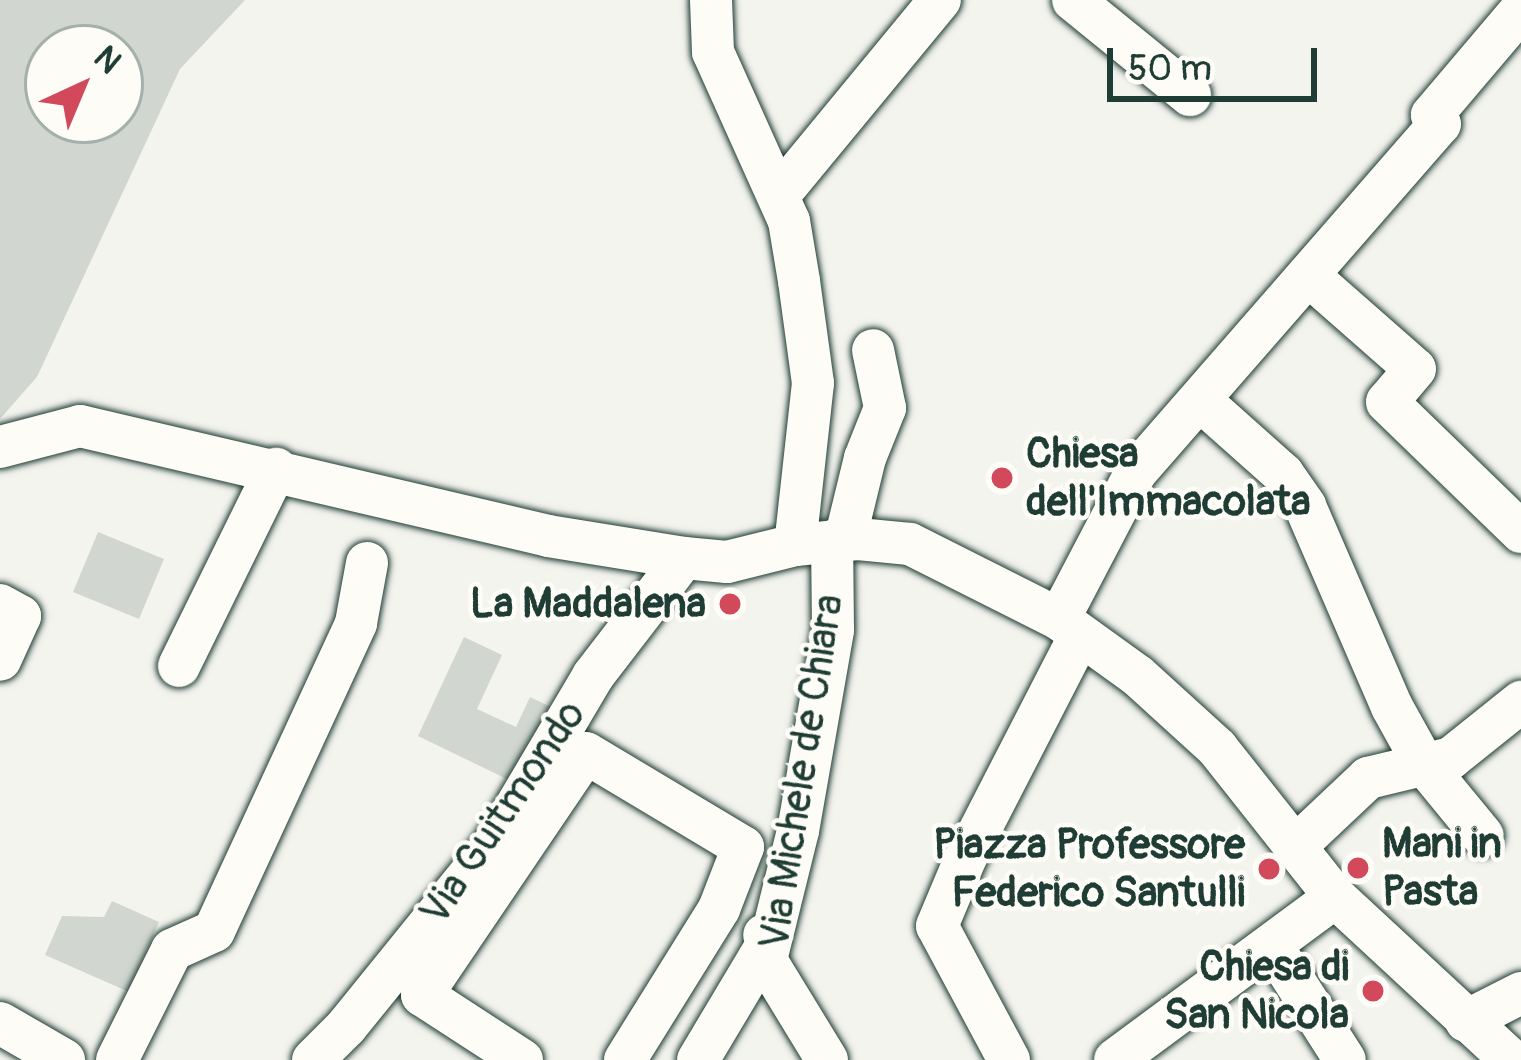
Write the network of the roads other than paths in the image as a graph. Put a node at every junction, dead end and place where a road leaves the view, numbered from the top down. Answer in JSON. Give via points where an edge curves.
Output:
{"nodes":[{"id":1,"x":711,"y":0,"type":"edge"},
{"id":2,"x":940,"y":0,"type":"edge"},
{"id":3,"x":1072,"y":0,"type":"edge"},
{"id":4,"x":1521,"y":10,"type":"edge"},
{"id":5,"x":1190,"y":95,"type":"dead end"},
{"id":6,"x":778,"y":195,"type":"junction"},
{"id":7,"x":1308,"y":274,"type":"junction"},
{"id":8,"x":873,"y":350,"type":"dead end"},
{"id":9,"x":1202,"y":401,"type":"junction"},
{"id":10,"x":0,"y":448,"type":"edge"},
{"id":11,"x":276,"y":469,"type":"junction"},
{"id":12,"x":1521,"y":532,"type":"edge"},
{"id":13,"x":824,"y":542,"type":"junction"},
{"id":14,"x":684,"y":558,"type":"junction"},
{"id":15,"x":368,"y":562,"type":"dead end"},
{"id":16,"x":0,"y":605,"type":"edge"},
{"id":17,"x":1069,"y":628,"type":"junction"},
{"id":18,"x":0,"y":660,"type":"edge"},
{"id":19,"x":179,"y":666,"type":"dead end"},
{"id":20,"x":1521,"y":702,"type":"edge"},
{"id":21,"x":1423,"y":763,"type":"junction"},
{"id":22,"x":1484,"y":836,"type":"dead end"},
{"id":23,"x":1297,"y":845,"type":"junction"},
{"id":24,"x":1335,"y":897,"type":"junction"},
{"id":25,"x":719,"y":909,"type":"junction"},
{"id":26,"x":770,"y":939,"type":"junction"},
{"id":27,"x":1272,"y":946,"type":"junction"},
{"id":28,"x":1521,"y":993,"type":"edge"},
{"id":29,"x":1466,"y":1021,"type":"junction"},
{"id":30,"x":0,"y":1023,"type":"edge"},
{"id":31,"x":64,"y":1060,"type":"edge"},
{"id":32,"x":117,"y":1060,"type":"edge"},
{"id":33,"x":313,"y":1060,"type":"edge"},
{"id":34,"x":522,"y":1060,"type":"edge"},
{"id":35,"x":625,"y":1060,"type":"edge"},
{"id":36,"x":698,"y":1060,"type":"edge"},
{"id":37,"x":827,"y":1060,"type":"edge"},
{"id":38,"x":1010,"y":1060,"type":"edge"},
{"id":39,"x":1114,"y":1060,"type":"edge"},
{"id":40,"x":1346,"y":1060,"type":"edge"},
{"id":41,"x":1511,"y":1060,"type":"edge"}],
"edges":[{"from":1,"to":6,"type":"street","via":[[713,52]]},
{"from":2,"to":6,"type":"street"},
{"from":3,"to":5,"type":"street"},
{"from":4,"to":7,"type":"street","via":[[1432,115],[1440,124]]},
{"from":6,"to":13,"type":"street","via":[[789,221],[813,382],[808,460]]},
{"from":7,"to":9,"type":"street"},
{"from":7,"to":12,"type":"street","via":[[1415,369],[1387,402]]},
{"from":8,"to":13,"type":"street","via":[[885,408]]},
{"from":9,"to":17,"type":"street","via":[[1136,472]]},
{"from":9,"to":21,"type":"street","via":[[1283,474],[1305,506]]},
{"from":10,"to":11,"type":"street","via":[[80,426]]},
{"from":11,"to":14,"type":"street","via":[[548,536]]},
{"from":11,"to":19,"type":"street"},
{"from":13,"to":14,"type":"street","via":[[727,562]]},
{"from":13,"to":17,"type":"street","via":[[910,544]]},
{"from":13,"to":26,"type":"street","name":"Via Michele de Chiara","via":[[832,630],[798,831]]},
{"from":14,"to":33,"type":"street","name":"Via Guitmondo","via":[[593,676],[492,847]]},
{"from":15,"to":32,"type":"street","via":[[356,623],[214,931],[172,950]]},
{"from":16,"to":18,"type":"street","via":[[20,616]]},
{"from":17,"to":23,"type":"street","via":[[1138,676],[1217,748]]},
{"from":17,"to":38,"type":"street","via":[[937,926]]},
{"from":20,"to":21,"type":"street","via":[[1451,758]]},
{"from":21,"to":22,"type":"street"},
{"from":21,"to":23,"type":"street","via":[[1368,778]]},
{"from":23,"to":24,"type":"street"},
{"from":24,"to":27,"type":"street"},
{"from":24,"to":29,"type":"street"},
{"from":25,"to":26,"type":"street"},
{"from":25,"to":34,"type":"street","via":[[743,847],[586,753],[422,994]]},
{"from":25,"to":35,"type":"street"},
{"from":26,"to":36,"type":"street"},
{"from":26,"to":37,"type":"street","name":"Via Michele de Chiara","via":[[766,960]]},
{"from":27,"to":39,"type":"street"},
{"from":27,"to":40,"type":"street"},
{"from":28,"to":29,"type":"street"},
{"from":29,"to":41,"type":"street"},
{"from":30,"to":31,"type":"street"}]}
